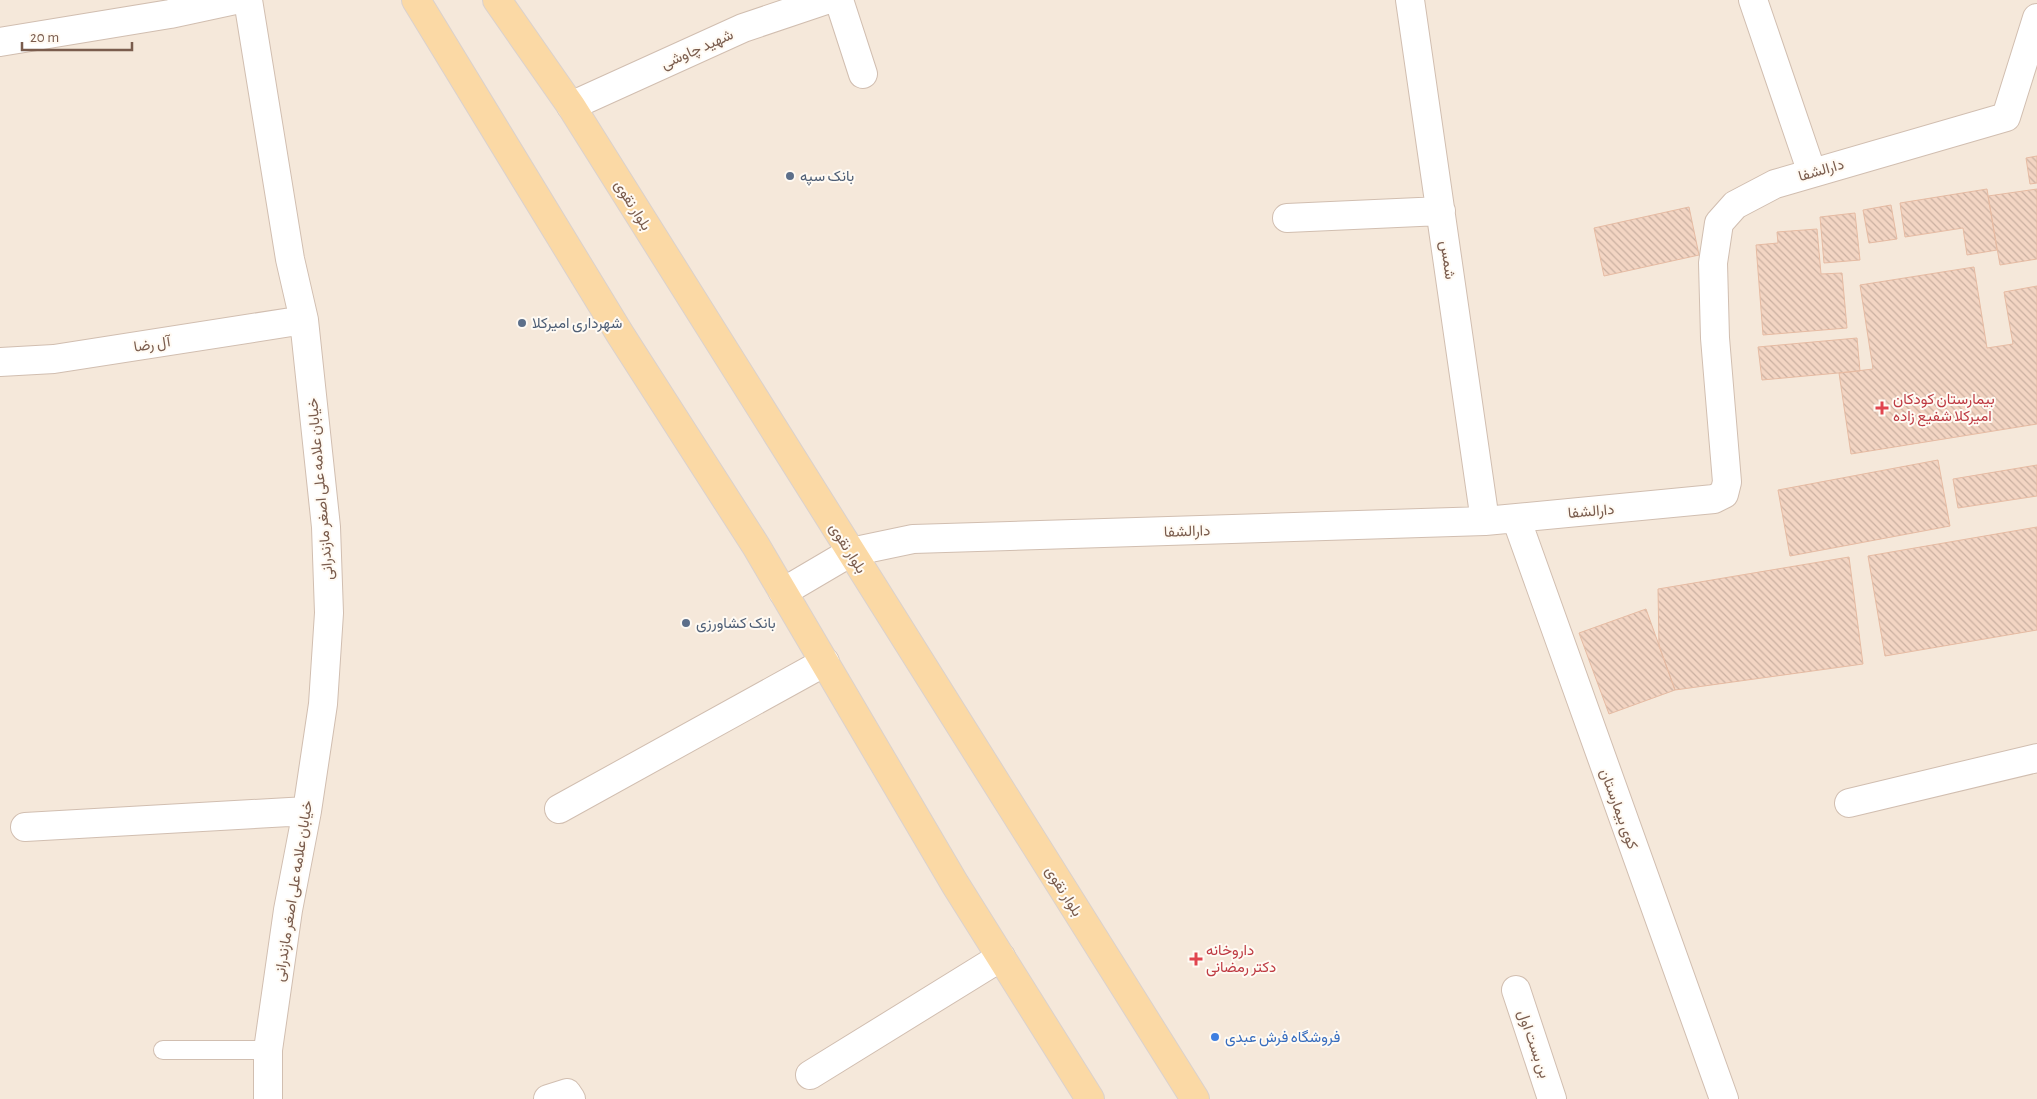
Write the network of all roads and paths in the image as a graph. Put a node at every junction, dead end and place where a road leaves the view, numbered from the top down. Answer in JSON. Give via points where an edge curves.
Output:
{"nodes":[{"id":1,"x":235,"y":0,"type":"edge"},
{"id":2,"x":248,"y":0,"type":"edge"},
{"id":3,"x":416,"y":0,"type":"edge"},
{"id":4,"x":497,"y":0,"type":"edge"},
{"id":5,"x":826,"y":0,"type":"edge"},
{"id":6,"x":839,"y":0,"type":"edge"},
{"id":7,"x":1410,"y":0,"type":"edge"},
{"id":8,"x":1753,"y":0,"type":"edge"},
{"id":9,"x":2037,"y":18,"type":"edge"},
{"id":10,"x":0,"y":42,"type":"edge"},
{"id":11,"x":863,"y":74,"type":"dead end"},
{"id":12,"x":571,"y":106,"type":"junction"},
{"id":13,"x":1812,"y":172,"type":"junction"},
{"id":14,"x":1441,"y":211,"type":"junction"},
{"id":15,"x":1287,"y":218,"type":"dead end"},
{"id":16,"x":304,"y":320,"type":"junction"},
{"id":17,"x":0,"y":362,"type":"edge"},
{"id":18,"x":1516,"y":518,"type":"junction"},
{"id":19,"x":1485,"y":521,"type":"junction"},
{"id":20,"x":850,"y":552,"type":"junction"},
{"id":21,"x":783,"y":592,"type":"junction"},
{"id":22,"x":825,"y":662,"type":"junction"},
{"id":23,"x":2037,"y":758,"type":"edge"},
{"id":24,"x":1848,"y":803,"type":"dead end"},
{"id":25,"x":559,"y":809,"type":"dead end"},
{"id":26,"x":307,"y":811,"type":"junction"},
{"id":27,"x":25,"y":827,"type":"dead end"},
{"id":28,"x":1001,"y":958,"type":"junction"},
{"id":29,"x":1516,"y":990,"type":"dead end"},
{"id":30,"x":163,"y":1050,"type":"dead end"},
{"id":31,"x":268,"y":1050,"type":"junction"},
{"id":32,"x":810,"y":1075,"type":"dead end"},
{"id":33,"x":268,"y":1099,"type":"edge"},
{"id":34,"x":548,"y":1099,"type":"edge"},
{"id":35,"x":571,"y":1099,"type":"edge"},
{"id":36,"x":1090,"y":1099,"type":"edge"},
{"id":37,"x":1196,"y":1099,"type":"edge"},
{"id":38,"x":1552,"y":1099,"type":"edge"},
{"id":39,"x":1724,"y":1099,"type":"edge"}],
"edges":[{"from":1,"to":10,"type":"street"},
{"from":2,"to":16,"type":"street","name":"خیابان علامه علی اصغر مازندرانی","via":[[290,259]]},
{"from":3,"to":21,"type":"main road","via":[[620,334]]},
{"from":4,"to":12,"type":"main road","name":"بلوار نقوی"},
{"from":5,"to":12,"type":"street","name":"شهید چاوشی","via":[[743,28]]},
{"from":6,"to":11,"type":"street"},
{"from":7,"to":14,"type":"street","name":"شمس"},
{"from":8,"to":13,"type":"street"},
{"from":9,"to":13,"type":"street","name":"دارالشفا","via":[[2006,117]]},
{"from":12,"to":20,"type":"main road","name":"بلوار نقوی"},
{"from":13,"to":18,"type":"street","name":"دارالشفا","via":[[1775,184],[1735,205],[1719,223],[1712,263],[1727,482],[1724,494],[1714,499]]},
{"from":14,"to":15,"type":"street"},
{"from":14,"to":19,"type":"street","name":"شمس"},
{"from":16,"to":17,"type":"street","name":"آل رضا","via":[[54,360]]},
{"from":16,"to":26,"type":"street","name":"خیابان علامه علی اصغر مازندرانی","via":[[326,527],[329,613],[322,704]]},
{"from":18,"to":19,"type":"street","name":"دارالشفا"},
{"from":18,"to":39,"type":"street","name":"کوی بیمارستان"},
{"from":19,"to":20,"type":"street","name":"دارالشفا","via":[[913,539]]},
{"from":20,"to":21,"type":"street","name":"دارالشفا"},
{"from":20,"to":37,"type":"main road","name":"بلوار نقوی"},
{"from":21,"to":22,"type":"main road"},
{"from":22,"to":25,"type":"street"},
{"from":22,"to":28,"type":"main road"},
{"from":23,"to":24,"type":"street"},
{"from":26,"to":27,"type":"street"},
{"from":26,"to":31,"type":"street","name":"خیابان علامه علی اصغر مازندرانی","via":[[288,910]]},
{"from":28,"to":32,"type":"street"},
{"from":28,"to":36,"type":"main road"},
{"from":29,"to":38,"type":"street","name":"بن بست اول"},
{"from":30,"to":31,"type":"lane"},
{"from":31,"to":33,"type":"street","name":"خیابان علامه علی اصغر مازندرانی"},
{"from":34,"to":35,"type":"street","via":[[567,1093]]}]}
